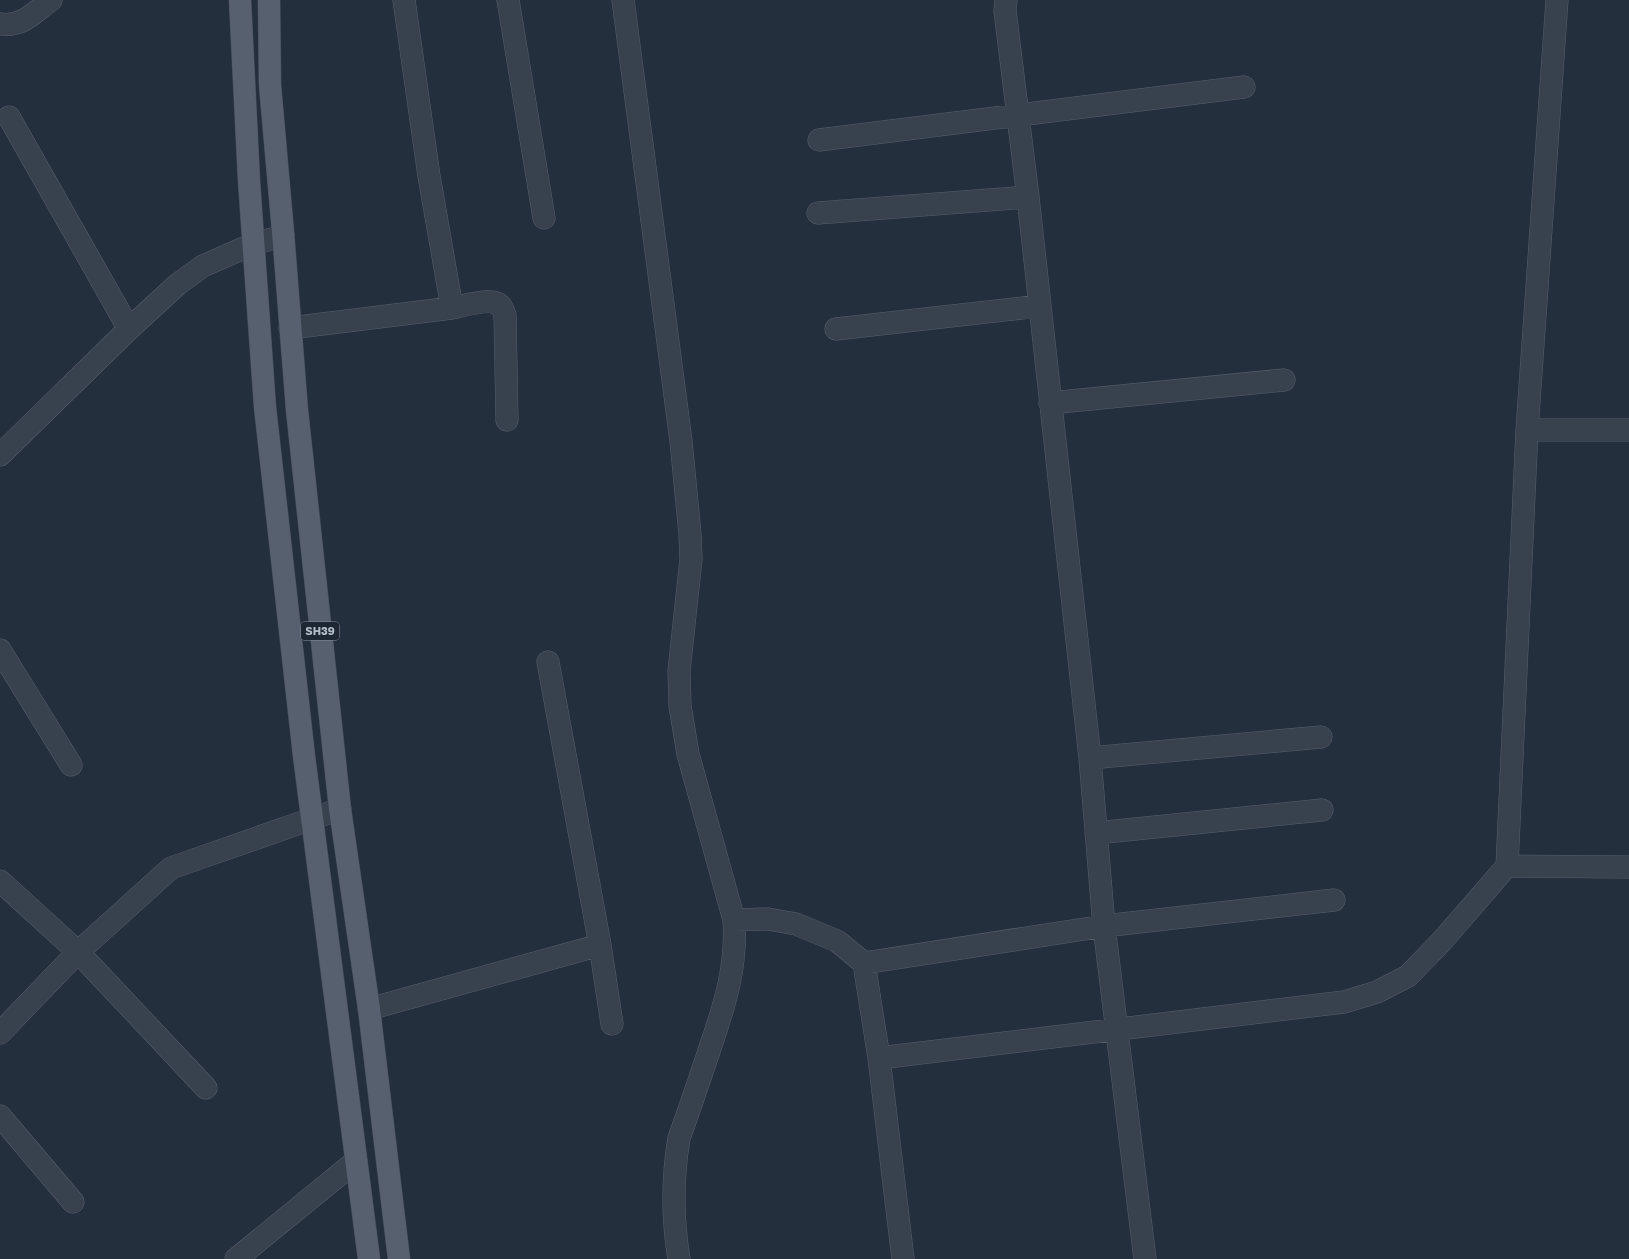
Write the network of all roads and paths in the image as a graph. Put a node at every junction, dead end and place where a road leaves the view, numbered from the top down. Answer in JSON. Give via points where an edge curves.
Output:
{"nodes":[{"id":1,"x":51,"y":0,"type":"edge"},
{"id":2,"x":240,"y":0,"type":"edge"},
{"id":3,"x":269,"y":0,"type":"edge"},
{"id":4,"x":404,"y":0,"type":"edge"},
{"id":5,"x":508,"y":0,"type":"edge"},
{"id":6,"x":623,"y":0,"type":"edge"},
{"id":7,"x":1006,"y":0,"type":"edge"},
{"id":8,"x":1558,"y":0,"type":"edge"},
{"id":9,"x":0,"y":24,"type":"edge"},
{"id":10,"x":1244,"y":87,"type":"dead end"},
{"id":11,"x":1017,"y":116,"type":"junction"},
{"id":12,"x":9,"y":117,"type":"dead end"},
{"id":13,"x":819,"y":140,"type":"dead end"},
{"id":14,"x":1028,"y":197,"type":"junction"},
{"id":15,"x":818,"y":213,"type":"dead end"},
{"id":16,"x":544,"y":218,"type":"dead end"},
{"id":17,"x":283,"y":236,"type":"junction"},
{"id":18,"x":253,"y":244,"type":"junction"},
{"id":19,"x":1040,"y":306,"type":"junction"},
{"id":20,"x":452,"y":308,"type":"junction"},
{"id":21,"x":290,"y":328,"type":"junction"},
{"id":22,"x":129,"y":329,"type":"junction"},
{"id":23,"x":836,"y":329,"type":"dead end"},
{"id":24,"x":1284,"y":380,"type":"dead end"},
{"id":25,"x":1050,"y":403,"type":"junction"},
{"id":26,"x":507,"y":420,"type":"dead end"},
{"id":27,"x":1527,"y":430,"type":"junction"},
{"id":28,"x":1629,"y":430,"type":"edge"},
{"id":29,"x":0,"y":455,"type":"edge"},
{"id":30,"x":321,"y":640,"type":"junction"},
{"id":31,"x":291,"y":646,"type":"junction"},
{"id":32,"x":0,"y":650,"type":"edge"},
{"id":33,"x":548,"y":662,"type":"dead end"},
{"id":34,"x":1321,"y":737,"type":"dead end"},
{"id":35,"x":1090,"y":758,"type":"junction"},
{"id":36,"x":71,"y":765,"type":"dead end"},
{"id":37,"x":340,"y":809,"type":"junction"},
{"id":38,"x":1322,"y":810,"type":"dead end"},
{"id":39,"x":312,"y":819,"type":"junction"},
{"id":40,"x":1096,"y":833,"type":"junction"},
{"id":41,"x":1507,"y":866,"type":"junction"},
{"id":42,"x":1629,"y":867,"type":"edge"},
{"id":43,"x":0,"y":882,"type":"edge"},
{"id":44,"x":1334,"y":900,"type":"dead end"},
{"id":45,"x":734,"y":920,"type":"junction"},
{"id":46,"x":1104,"y":926,"type":"junction"},
{"id":47,"x":600,"y":945,"type":"junction"},
{"id":48,"x":78,"y":952,"type":"junction"},
{"id":49,"x":864,"y":963,"type":"junction"},
{"id":50,"x":369,"y":1009,"type":"junction"},
{"id":51,"x":612,"y":1024,"type":"dead end"},
{"id":52,"x":1118,"y":1030,"type":"junction"},
{"id":53,"x":0,"y":1033,"type":"edge"},
{"id":54,"x":879,"y":1058,"type":"junction"},
{"id":55,"x":206,"y":1088,"type":"dead end"},
{"id":56,"x":0,"y":1116,"type":"edge"},
{"id":57,"x":356,"y":1161,"type":"junction"},
{"id":58,"x":73,"y":1202,"type":"dead end"},
{"id":59,"x":236,"y":1259,"type":"edge"},
{"id":60,"x":369,"y":1259,"type":"edge"},
{"id":61,"x":399,"y":1259,"type":"edge"},
{"id":62,"x":679,"y":1259,"type":"edge"},
{"id":63,"x":903,"y":1259,"type":"edge"},
{"id":64,"x":1145,"y":1259,"type":"edge"}],
"edges":[{"from":1,"to":9,"type":"street","via":[[20,23],[10,26]]},
{"from":2,"to":18,"type":"main road","number":"SH39"},
{"from":3,"to":17,"type":"main road","number":"SH39","via":[[270,85]]},
{"from":4,"to":20,"type":"street","via":[[429,176]]},
{"from":5,"to":16,"type":"street"},
{"from":6,"to":45,"type":"street","via":[[681,441],[690,534],[691,559],[679,671],[680,706],[688,754]]},
{"from":7,"to":11,"type":"street","via":[[1005,11]]},
{"from":8,"to":27,"type":"street"},
{"from":10,"to":11,"type":"street"},
{"from":11,"to":13,"type":"street"},
{"from":11,"to":14,"type":"street"},
{"from":12,"to":22,"type":"street"},
{"from":14,"to":15,"type":"street"},
{"from":14,"to":19,"type":"street"},
{"from":17,"to":18,"type":"street"},
{"from":17,"to":21,"type":"main road","number":"SH39"},
{"from":18,"to":22,"type":"street","via":[[203,266],[178,284]]},
{"from":18,"to":31,"type":"main road","number":"SH39","via":[[265,406]]},
{"from":19,"to":23,"type":"street"},
{"from":19,"to":25,"type":"street"},
{"from":20,"to":21,"type":"street"},
{"from":20,"to":26,"type":"street","via":[[496,302],[502,307],[505,315]]},
{"from":21,"to":30,"type":"main road","number":"SH39"},
{"from":22,"to":29,"type":"street"},
{"from":24,"to":25,"type":"street"},
{"from":25,"to":35,"type":"street"},
{"from":27,"to":28,"type":"street"},
{"from":27,"to":41,"type":"street"},
{"from":30,"to":31,"type":"main road"},
{"from":30,"to":37,"type":"main road","number":"SH39"},
{"from":31,"to":39,"type":"main road","number":"SH39"},
{"from":32,"to":36,"type":"street"},
{"from":33,"to":47,"type":"street"},
{"from":34,"to":35,"type":"street"},
{"from":35,"to":40,"type":"street"},
{"from":37,"to":39,"type":"street"},
{"from":37,"to":50,"type":"main road","number":"SH39"},
{"from":38,"to":40,"type":"street"},
{"from":39,"to":48,"type":"street","via":[[171,868]]},
{"from":39,"to":57,"type":"main road","number":"SH39"},
{"from":40,"to":46,"type":"street"},
{"from":41,"to":42,"type":"street"},
{"from":41,"to":52,"type":"street","via":[[1408,976],[1377,992],[1344,1002]]},
{"from":43,"to":48,"type":"street"},
{"from":44,"to":46,"type":"street"},
{"from":45,"to":49,"type":"street","via":[[768,919],[796,924],[837,941]]},
{"from":45,"to":62,"type":"street","via":[[733,971],[727,996],[679,1138],[675,1159],[673,1223]]},
{"from":46,"to":49,"type":"street"},
{"from":46,"to":52,"type":"street"},
{"from":47,"to":50,"type":"street"},
{"from":47,"to":51,"type":"street"},
{"from":48,"to":53,"type":"street"},
{"from":48,"to":55,"type":"street"},
{"from":49,"to":54,"type":"street"},
{"from":50,"to":61,"type":"main road","number":"SH39"},
{"from":52,"to":54,"type":"street"},
{"from":52,"to":64,"type":"street"},
{"from":54,"to":63,"type":"street"},
{"from":56,"to":58,"type":"street"},
{"from":57,"to":59,"type":"street"},
{"from":57,"to":60,"type":"main road","number":"SH39"}]}
